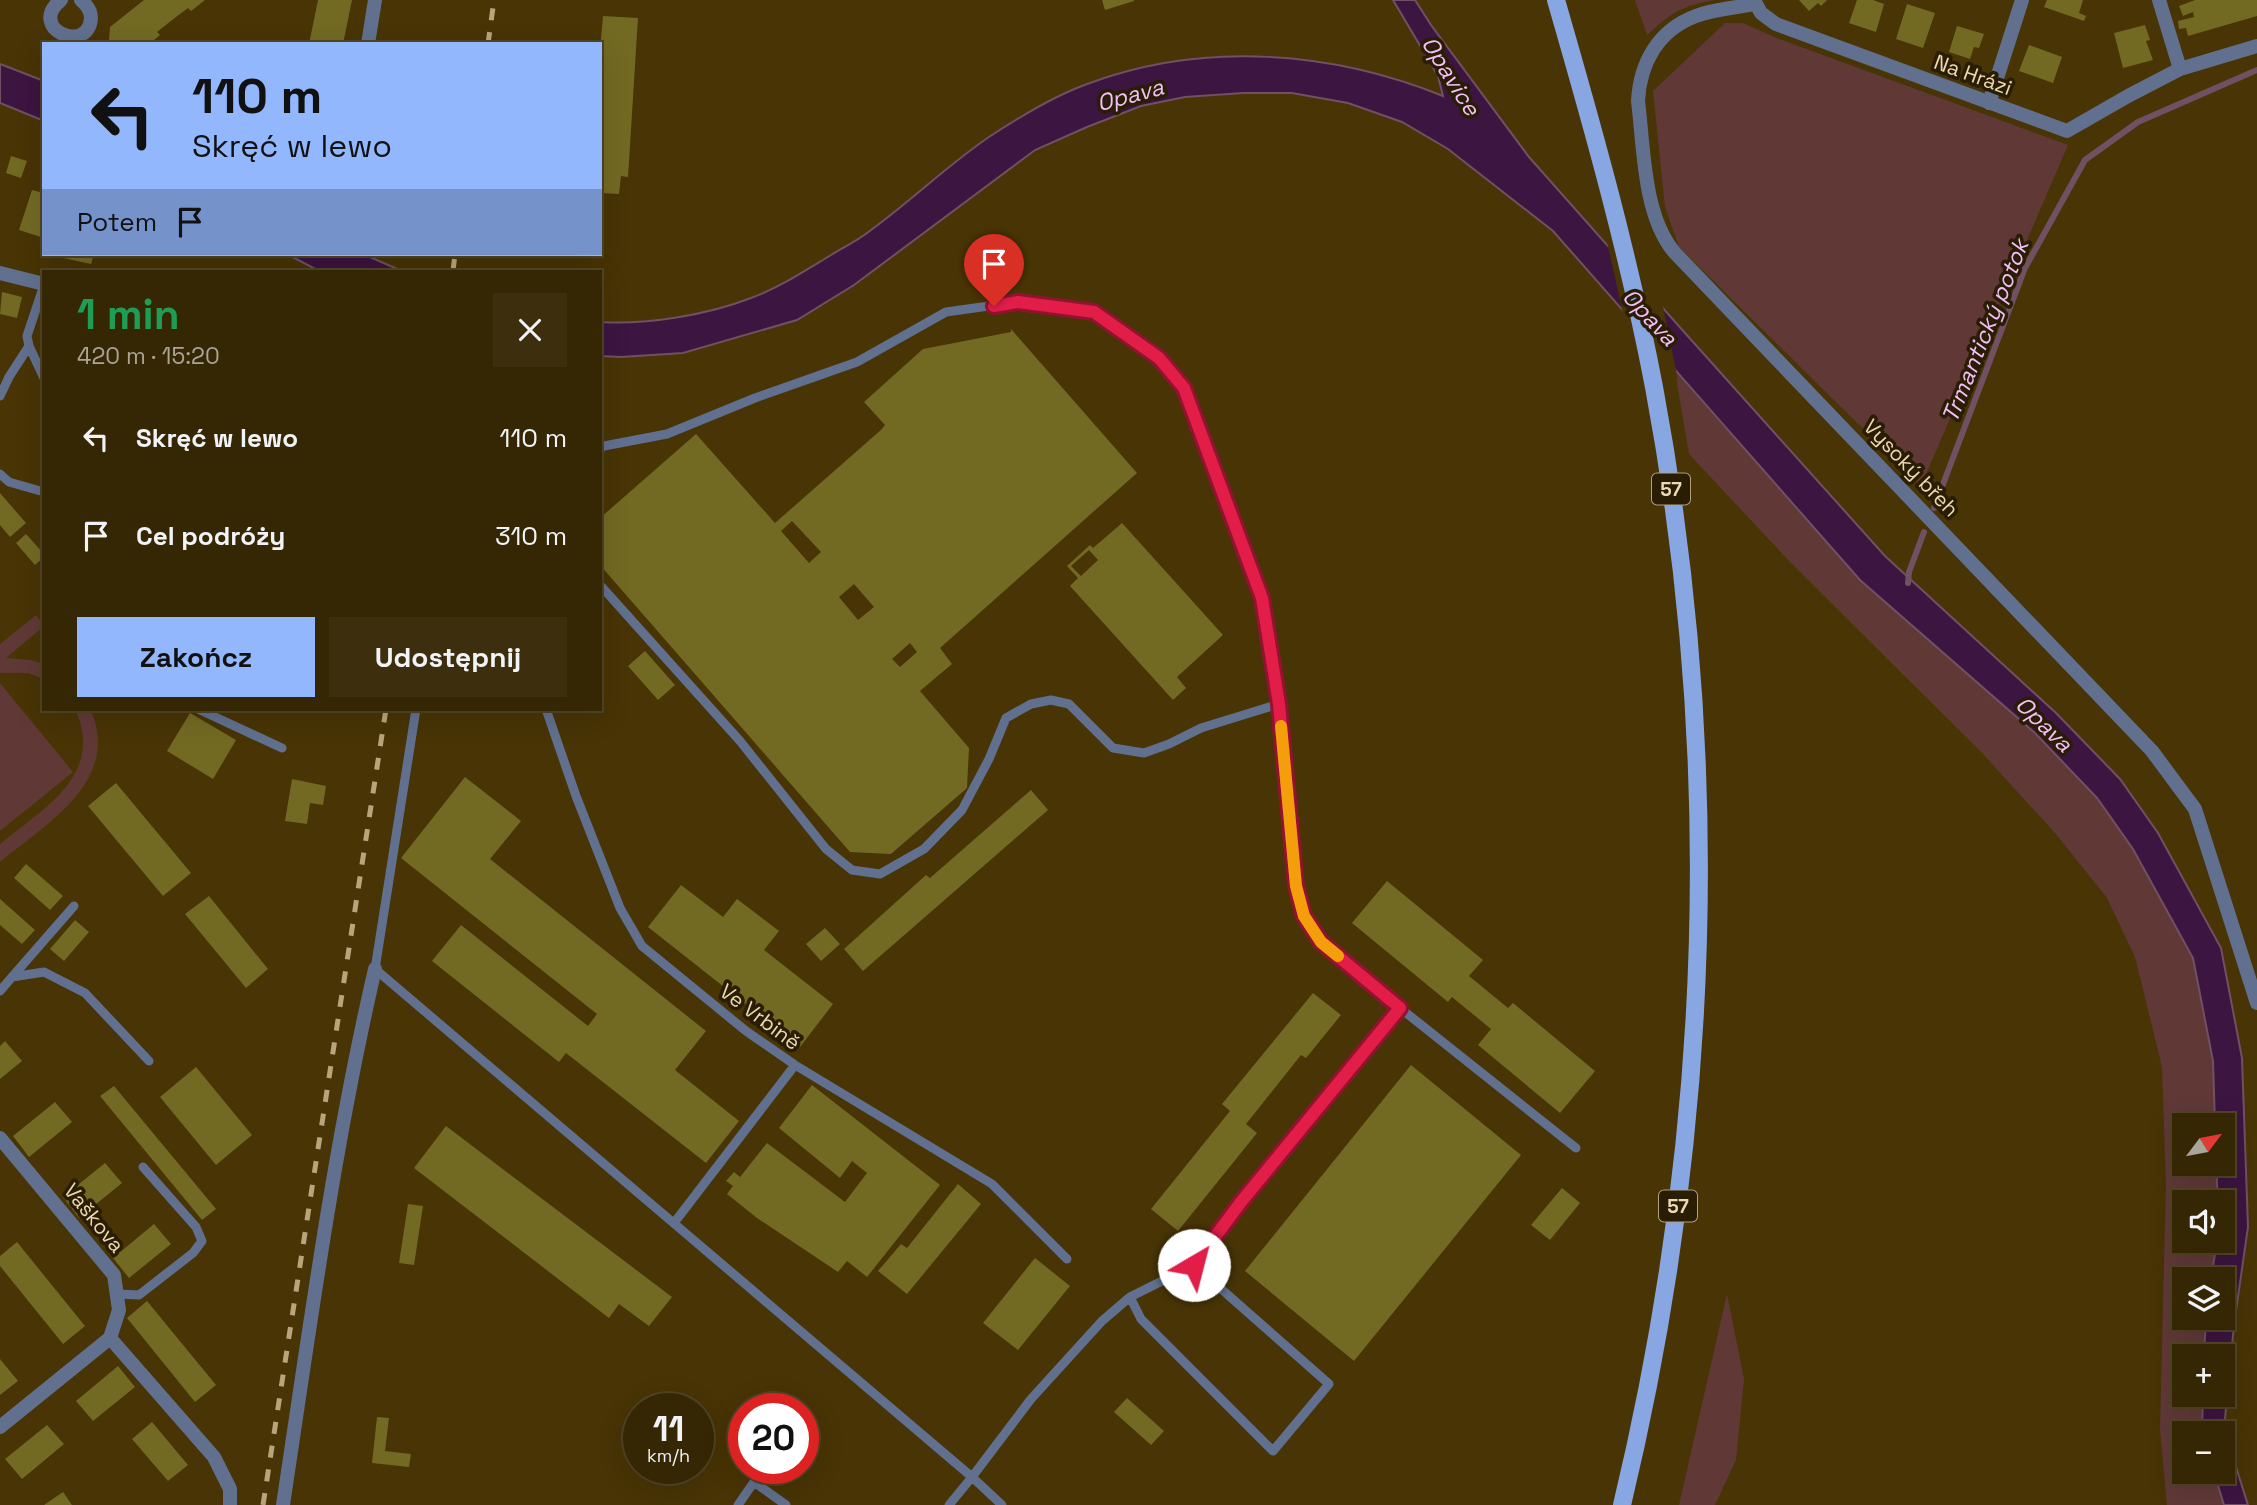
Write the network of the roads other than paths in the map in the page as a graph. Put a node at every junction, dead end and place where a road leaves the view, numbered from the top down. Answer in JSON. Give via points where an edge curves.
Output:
{"nodes":[{"id":1,"x":60,"y":0,"type":"edge"},
{"id":2,"x":81,"y":0,"type":"edge"},
{"id":3,"x":375,"y":0,"type":"edge"},
{"id":4,"x":1556,"y":0,"type":"edge"},
{"id":5,"x":2022,"y":0,"type":"edge"},
{"id":6,"x":2159,"y":0,"type":"edge"},
{"id":7,"x":1754,"y":2,"type":"edge"},
{"id":8,"x":368,"y":42,"type":"edge"},
{"id":9,"x":2257,"y":47,"type":"edge"},
{"id":10,"x":2180,"y":69,"type":"junction"},
{"id":11,"x":1989,"y":103,"type":"junction"},
{"id":12,"x":0,"y":273,"type":"edge"},
{"id":13,"x":42,"y":284,"type":"edge"},
{"id":14,"x":42,"y":291,"type":"edge"},
{"id":15,"x":29,"y":345,"type":"junction"},
{"id":16,"x":42,"y":374,"type":"edge"},
{"id":17,"x":0,"y":396,"type":"edge"},
{"id":18,"x":602,"y":448,"type":"edge"},
{"id":19,"x":0,"y":474,"type":"edge"},
{"id":20,"x":42,"y":491,"type":"edge"},
{"id":21,"x":602,"y":587,"type":"edge"},
{"id":22,"x":1279,"y":704,"type":"junction"},
{"id":23,"x":205,"y":711,"type":"edge"},
{"id":24,"x":416,"y":711,"type":"edge"},
{"id":25,"x":547,"y":711,"type":"edge"},
{"id":26,"x":282,"y":748,"type":"dead end"},
{"id":27,"x":74,"y":906,"type":"dead end"},
{"id":28,"x":374,"y":969,"type":"junction"},
{"id":29,"x":12,"y":977,"type":"junction"},
{"id":30,"x":0,"y":991,"type":"edge"},
{"id":31,"x":2257,"y":1003,"type":"edge"},
{"id":32,"x":1400,"y":1008,"type":"junction"},
{"id":33,"x":149,"y":1061,"type":"dead end"},
{"id":34,"x":795,"y":1065,"type":"junction"},
{"id":35,"x":0,"y":1138,"type":"edge"},
{"id":36,"x":1576,"y":1149,"type":"dead end"},
{"id":37,"x":143,"y":1167,"type":"dead end"},
{"id":38,"x":674,"y":1223,"type":"junction"},
{"id":39,"x":1067,"y":1259,"type":"dead end"},
{"id":40,"x":1194,"y":1265,"type":"junction"},
{"id":41,"x":117,"y":1294,"type":"junction"},
{"id":42,"x":1130,"y":1297,"type":"junction"},
{"id":43,"x":110,"y":1338,"type":"junction"},
{"id":44,"x":0,"y":1427,"type":"edge"},
{"id":45,"x":972,"y":1476,"type":"junction"},
{"id":46,"x":230,"y":1505,"type":"edge"},
{"id":47,"x":283,"y":1505,"type":"edge"},
{"id":48,"x":738,"y":1505,"type":"edge"},
{"id":49,"x":786,"y":1505,"type":"edge"},
{"id":50,"x":949,"y":1505,"type":"edge"},
{"id":51,"x":1002,"y":1505,"type":"edge"},
{"id":52,"x":1622,"y":1505,"type":"edge"}],
"edges":[{"from":1,"to":2,"type":"street","via":[[51,13],[52,26],[61,35],[74,37],[86,31],[91,19]]},
{"from":3,"to":8,"type":"street"},
{"from":4,"to":52,"type":"main road","number":"57","via":[[1639,311],[1656,400],[1685,602],[1698,794],[1693,1064],[1679,1202],[1654,1359]]},
{"from":5,"to":11,"type":"street"},
{"from":6,"to":10,"type":"street"},
{"from":7,"to":11,"type":"street","name":"Na Hrázi","via":[[1776,24]]},
{"from":7,"to":31,"type":"street","name":"Vysoký břeh","via":[[1681,23],[1659,41],[1645,65],[1638,101],[1650,197],[1659,230],[1675,253],[2152,751],[2195,809]]},
{"from":9,"to":10,"type":"street","name":"Na Hrázi"},
{"from":10,"to":11,"type":"street","name":"Na Hrázi","via":[[2067,131]]},
{"from":12,"to":13,"type":"street"},
{"from":14,"to":15,"type":"lane","via":[[27,336]]},
{"from":15,"to":16,"type":"lane"},
{"from":15,"to":17,"type":"lane"},
{"from":18,"to":22,"type":"lane","via":[[667,434],[857,362],[946,312],[1018,302],[1094,312],[1159,358],[1184,388],[1262,598]]},
{"from":19,"to":20,"type":"lane","via":[[9,482]]},
{"from":21,"to":22,"type":"lane","via":[[740,741],[826,849],[852,870],[880,874],[924,849],[962,810],[1006,718],[1031,704],[1051,700],[1069,704],[1114,748],[1144,753],[1200,728]]},
{"from":22,"to":32,"type":"lane","via":[[1296,886],[1304,916],[1321,942]]},
{"from":23,"to":26,"type":"lane"},
{"from":24,"to":28,"type":"lane"},
{"from":25,"to":34,"type":"lane","name":"Ve Vrbině","via":[[620,908],[642,946]]},
{"from":27,"to":29,"type":"lane"},
{"from":28,"to":38,"type":"lane"},
{"from":28,"to":47,"type":"street","via":[[330,1196]]},
{"from":29,"to":30,"type":"lane"},
{"from":29,"to":33,"type":"lane","via":[[44,972],[85,993]]},
{"from":32,"to":36,"type":"lane"},
{"from":32,"to":40,"type":"lane"},
{"from":34,"to":38,"type":"lane"},
{"from":34,"to":39,"type":"lane","name":"Ve Vrbině","via":[[992,1184]]},
{"from":35,"to":41,"type":"street","name":"Vaškova","via":[[114,1275]]},
{"from":37,"to":41,"type":"lane","via":[[196,1227],[202,1241],[139,1295]]},
{"from":38,"to":45,"type":"lane"},
{"from":40,"to":42,"type":"lane"},
{"from":40,"to":42,"type":"lane","via":[[1329,1384],[1273,1451],[1141,1319]]},
{"from":41,"to":43,"type":"street","name":"Vaškova","via":[[119,1310]]},
{"from":42,"to":45,"type":"lane","via":[[1094,1329],[1031,1399]]},
{"from":43,"to":44,"type":"street"},
{"from":43,"to":46,"type":"street","via":[[214,1457],[230,1489]]},
{"from":45,"to":50,"type":"lane"},
{"from":45,"to":51,"type":"lane"},
{"from":48,"to":49,"type":"lane","via":[[754,1482]]}]}
